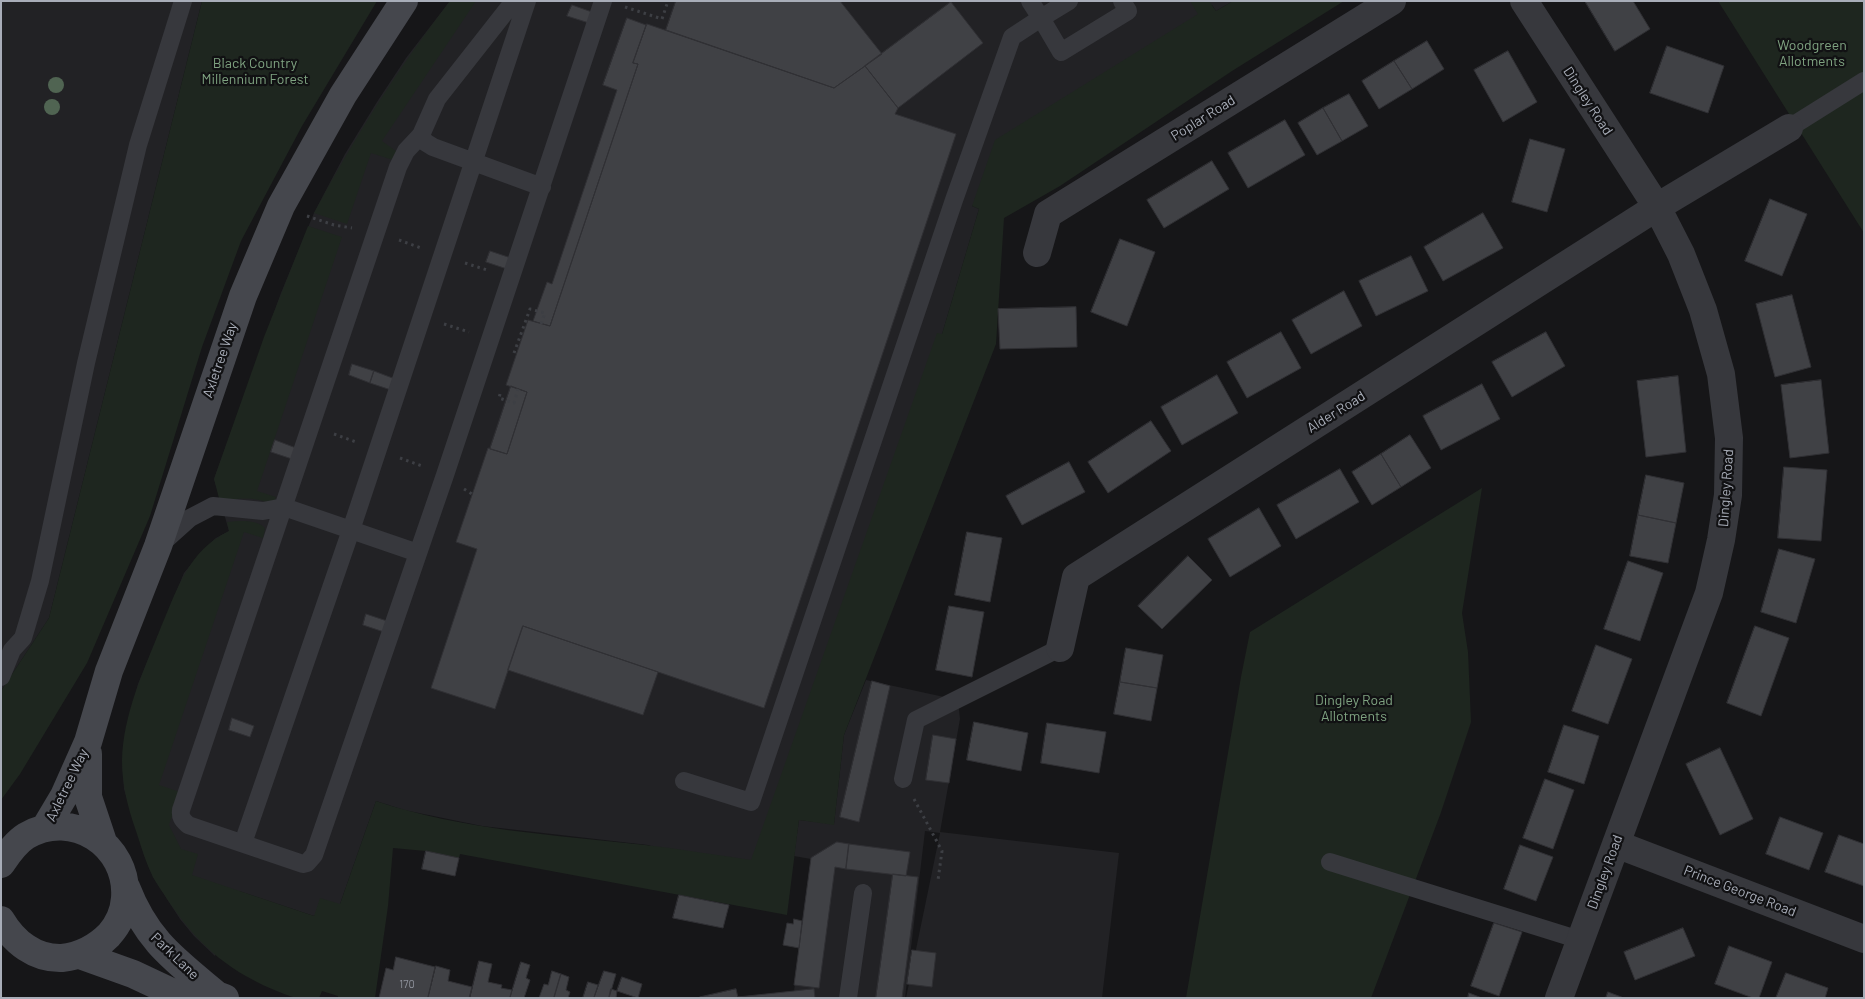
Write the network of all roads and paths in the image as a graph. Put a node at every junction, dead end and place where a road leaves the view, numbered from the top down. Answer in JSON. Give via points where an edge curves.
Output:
{"nodes":[{"id":1,"x":183,"y":1,"type":"edge"},
{"id":2,"x":404,"y":1,"type":"edge"},
{"id":3,"x":514,"y":1,"type":"edge"},
{"id":4,"x":527,"y":1,"type":"edge"},
{"id":5,"x":668,"y":1,"type":"edge"},
{"id":6,"x":1030,"y":1,"type":"edge"},
{"id":7,"x":1069,"y":1,"type":"edge"},
{"id":8,"x":1122,"y":1,"type":"edge"},
{"id":9,"x":1392,"y":1,"type":"edge"},
{"id":10,"x":1524,"y":1,"type":"edge"},
{"id":11,"x":610,"y":3,"type":"edge"},
{"id":12,"x":1041,"y":18,"type":"junction"},
{"id":13,"x":1864,"y":81,"type":"edge"},
{"id":14,"x":1789,"y":128,"type":"joint"},
{"id":15,"x":421,"y":135,"type":"junction"},
{"id":16,"x":474,"y":162,"type":"junction"},
{"id":17,"x":542,"y":187,"type":"junction"},
{"id":18,"x":281,"y":206,"type":"junction"},
{"id":19,"x":1657,"y":208,"type":"junction"},
{"id":20,"x":376,"y":232,"type":"junction"},
{"id":21,"x":1037,"y":253,"type":"dead end"},
{"id":22,"x":422,"y":317,"type":"junction"},
{"id":23,"x":541,"y":324,"type":"dead end"},
{"id":24,"x":490,"y":340,"type":"junction"},
{"id":25,"x":513,"y":355,"type":"dead end"},
{"id":26,"x":284,"y":508,"type":"junction"},
{"id":27,"x":351,"y":530,"type":"junction"},
{"id":28,"x":158,"y":546,"type":"junction"},
{"id":29,"x":418,"y":553,"type":"junction"},
{"id":30,"x":1060,"y":648,"type":"joint"},
{"id":31,"x":7,"y":653,"type":"edge"},
{"id":32,"x":1,"y":677,"type":"edge"},
{"id":33,"x":88,"y":742,"type":"junction"},
{"id":34,"x":903,"y":779,"type":"joint"},
{"id":35,"x":684,"y":781,"type":"dead end"},
{"id":36,"x":45,"y":828,"type":"junction"},
{"id":37,"x":103,"y":842,"type":"junction"},
{"id":38,"x":243,"y":844,"type":"junction"},
{"id":39,"x":1616,"y":844,"type":"junction"},
{"id":40,"x":1330,"y":862,"type":"dead end"},
{"id":41,"x":1,"y":864,"type":"edge"},
{"id":42,"x":938,"y":880,"type":"dead end"},
{"id":43,"x":126,"y":887,"type":"junction"},
{"id":44,"x":863,"y":892,"type":"dead end"},
{"id":45,"x":1,"y":920,"type":"edge"},
{"id":46,"x":1864,"y":939,"type":"edge"},
{"id":47,"x":1580,"y":940,"type":"junction"},
{"id":48,"x":12,"y":945,"type":"edge"},
{"id":49,"x":80,"y":955,"type":"junction"},
{"id":50,"x":199,"y":997,"type":"edge"},
{"id":51,"x":848,"y":998,"type":"edge"},
{"id":52,"x":1559,"y":998,"type":"edge"}],
"edges":[{"from":1,"to":31,"type":"lane","via":[[133,163],[86,362],[40,581],[23,638]]},
{"from":2,"to":18,"type":"street","name":"Axletree Way","via":[[343,95]]},
{"from":3,"to":15,"type":"lane","via":[[437,100]]},
{"from":4,"to":16,"type":"lane"},
{"from":5,"to":11,"type":"path","via":[[662,19]]},
{"from":6,"to":12,"type":"lane"},
{"from":7,"to":12,"type":"lane"},
{"from":8,"to":12,"type":"lane","via":[[1128,10],[1061,52]]},
{"from":9,"to":21,"type":"street","name":"Poplar Road","via":[[1048,214]]},
{"from":10,"to":19,"type":"street","name":"Dingley Road"},
{"from":11,"to":17,"type":"lane"},
{"from":12,"to":35,"type":"lane","via":[[1012,37],[751,802]]},
{"from":13,"to":14,"type":"lane"},
{"from":14,"to":19,"type":"street","name":"Alder Road"},
{"from":15,"to":16,"type":"lane","via":[[433,147]]},
{"from":15,"to":20,"type":"lane","via":[[406,151],[398,167]]},
{"from":16,"to":17,"type":"lane"},
{"from":16,"to":22,"type":"lane"},
{"from":17,"to":24,"type":"lane"},
{"from":18,"to":20,"type":"path","via":[[334,225]]},
{"from":18,"to":28,"type":"street","name":"Axletree Way","via":[[243,296]]},
{"from":19,"to":30,"type":"street","name":"Alder Road","via":[[1076,577]]},
{"from":19,"to":39,"type":"street","name":"Dingley Road","via":[[1688,270],[1721,374],[1729,438],[1728,494],[1709,593]]},
{"from":20,"to":26,"type":"lane"},
{"from":22,"to":24,"type":"path"},
{"from":22,"to":27,"type":"lane"},
{"from":23,"to":25,"type":"path","via":[[545,313],[530,308]]},
{"from":24,"to":29,"type":"lane"},
{"from":26,"to":27,"type":"lane"},
{"from":26,"to":28,"type":"lane","via":[[263,511],[213,506],[190,518]]},
{"from":26,"to":38,"type":"lane","via":[[180,815],[188,825]]},
{"from":27,"to":29,"type":"lane"},
{"from":27,"to":38,"type":"lane"},
{"from":28,"to":33,"type":"street","name":"Axletree Way","via":[[109,672]]},
{"from":29,"to":38,"type":"lane","via":[[312,860],[302,864]]},
{"from":30,"to":34,"type":"lane","via":[[916,720]]},
{"from":31,"to":32,"type":"lane"},
{"from":33,"to":36,"type":"street","name":"Axletree Way","via":[[64,796]]},
{"from":33,"to":37,"type":"street","name":"Axletree Way","via":[[88,797]]},
{"from":34,"to":42,"type":"path","via":[[942,851]]},
{"from":36,"to":37,"type":"street","via":[[66,826],[86,831]]},
{"from":36,"to":41,"type":"street","via":[[26,836],[10,850]]},
{"from":37,"to":43,"type":"street","name":"Park Lane","via":[[122,870]]},
{"from":39,"to":46,"type":"street","name":"Prince George Road"},
{"from":39,"to":47,"type":"street","name":"Dingley Road"},
{"from":40,"to":47,"type":"lane"},
{"from":43,"to":49,"type":"street","via":[[124,908],[115,928],[100,944]]},
{"from":43,"to":50,"type":"street","name":"Park Lane","via":[[134,910]]},
{"from":44,"to":51,"type":"lane"},
{"from":45,"to":48,"type":"street"},
{"from":47,"to":52,"type":"street","name":"Dingley Road"},
{"from":48,"to":49,"type":"street","via":[[61,958]]},
{"from":49,"to":50,"type":"street","name":"Park Lane"}]}
